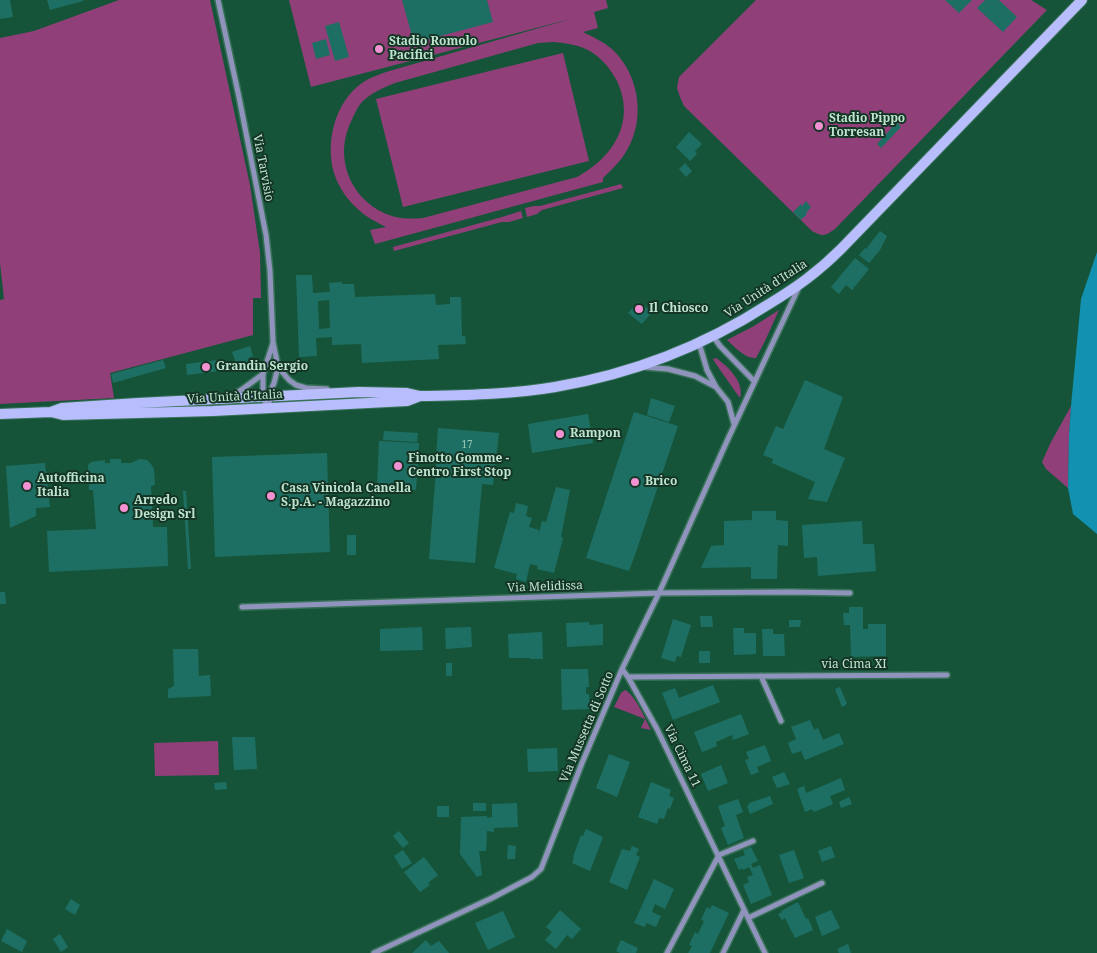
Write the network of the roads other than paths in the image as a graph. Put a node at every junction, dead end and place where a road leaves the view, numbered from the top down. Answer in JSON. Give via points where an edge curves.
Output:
{"nodes":[{"id":1,"x":218,"y":0,"type":"edge"},
{"id":2,"x":1082,"y":0,"type":"edge"},
{"id":3,"x":800,"y":285,"type":"junction"},
{"id":4,"x":712,"y":336,"type":"junction"},
{"id":5,"x":273,"y":342,"type":"junction"},
{"id":6,"x":699,"y":343,"type":"junction"},
{"id":7,"x":638,"y":366,"type":"junction"},
{"id":8,"x":278,"y":367,"type":"junction"},
{"id":9,"x":263,"y":374,"type":"junction"},
{"id":10,"x":754,"y":381,"type":"junction"},
{"id":11,"x":716,"y":387,"type":"junction"},
{"id":12,"x":359,"y":392,"type":"junction"},
{"id":13,"x":420,"y":396,"type":"junction"},
{"id":14,"x":268,"y":397,"type":"junction"},
{"id":15,"x":220,"y":399,"type":"junction"},
{"id":16,"x":267,"y":408,"type":"junction"},
{"id":17,"x":51,"y":412,"type":"junction"},
{"id":18,"x":0,"y":414,"type":"edge"},
{"id":19,"x":734,"y":424,"type":"junction"},
{"id":20,"x":659,"y":593,"type":"junction"},
{"id":21,"x":850,"y":593,"type":"dead end"},
{"id":22,"x":242,"y":608,"type":"dead end"},
{"id":23,"x":622,"y":669,"type":"junction"},
{"id":24,"x":947,"y":675,"type":"dead end"},
{"id":25,"x":761,"y":676,"type":"junction"},
{"id":26,"x":628,"y":677,"type":"junction"},
{"id":27,"x":781,"y":721,"type":"dead end"},
{"id":28,"x":753,"y":841,"type":"dead end"},
{"id":29,"x":719,"y":855,"type":"junction"},
{"id":30,"x":822,"y":884,"type":"dead end"},
{"id":31,"x":744,"y":910,"type":"junction"},
{"id":32,"x":748,"y":918,"type":"junction"},
{"id":33,"x":374,"y":953,"type":"edge"},
{"id":34,"x":667,"y":953,"type":"edge"},
{"id":35,"x":723,"y":953,"type":"edge"},
{"id":36,"x":765,"y":953,"type":"edge"}],
"edges":[{"from":1,"to":5,"type":"street","name":"Via Tarvisio","via":[[266,235]]},
{"from":2,"to":3,"type":"main road","name":"Via Unità d'Italia","via":[[836,254]]},
{"from":3,"to":4,"type":"main road","name":"Via Unità d'Italia","via":[[743,321]]},
{"from":3,"to":10,"type":"street","name":"Via Mussetta di Sotto"},
{"from":4,"to":6,"type":"main road","name":"Via Unità d'Italia"},
{"from":4,"to":10,"type":"street"},
{"from":5,"to":8,"type":"street","name":"Via Tarvisio"},
{"from":5,"to":9,"type":"street","name":"Via Tarvisio"},
{"from":6,"to":7,"type":"main road","name":"Via Unità d'Italia"},
{"from":6,"to":11,"type":"street"},
{"from":7,"to":11,"type":"street","via":[[677,371]]},
{"from":7,"to":13,"type":"main road","name":"Via Unità d'Italia","via":[[553,387]]},
{"from":8,"to":12,"type":"street","via":[[296,385]]},
{"from":8,"to":14,"type":"street","name":"Via Tarvisio"},
{"from":9,"to":14,"type":"street","via":[[264,391]]},
{"from":9,"to":15,"type":"street","via":[[238,393]]},
{"from":10,"to":19,"type":"street","name":"Via Mussetta di Sotto"},
{"from":11,"to":19,"type":"street","via":[[728,402]]},
{"from":12,"to":13,"type":"main road","name":"Via Unità d'Italia"},
{"from":12,"to":14,"type":"main road","name":"Via Unità d'Italia"},
{"from":13,"to":16,"type":"main road","name":"Via Unità d'Italia","via":[[408,401]]},
{"from":14,"to":15,"type":"main road","name":"Via Unità d'Italia"},
{"from":14,"to":16,"type":"street","name":"Via Tarvisio"},
{"from":14,"to":16,"type":"street"},
{"from":15,"to":17,"type":"main road","name":"Via Unità d'Italia","via":[[62,408]]},
{"from":16,"to":17,"type":"main road","name":"Via Unità d'Italia","via":[[81,415]]},
{"from":17,"to":18,"type":"main road","name":"Via Unità d'Italia"},
{"from":19,"to":20,"type":"street","name":"Via Mussetta di Sotto"},
{"from":20,"to":21,"type":"street","name":"Via Melidissa"},
{"from":20,"to":22,"type":"street","name":"Via Melidissa"},
{"from":20,"to":23,"type":"street","name":"Via Mussetta di Sotto"},
{"from":23,"to":26,"type":"street","name":"Via Cima 11"},
{"from":23,"to":33,"type":"street","name":"Via Mussetta di Sotto","via":[[541,869],[492,898]]},
{"from":24,"to":25,"type":"street","name":"via Cima XI"},
{"from":25,"to":26,"type":"street","name":"via Cima XI"},
{"from":25,"to":27,"type":"street"},
{"from":26,"to":29,"type":"street","name":"Via Cima 11","via":[[661,736]]},
{"from":28,"to":29,"type":"street"},
{"from":29,"to":31,"type":"street","name":"Via Cima 11"},
{"from":29,"to":34,"type":"street"},
{"from":30,"to":32,"type":"street"},
{"from":31,"to":32,"type":"street","name":"Via Cima 11"},
{"from":31,"to":35,"type":"street"},
{"from":32,"to":36,"type":"street","name":"Via Cima 11"}]}
